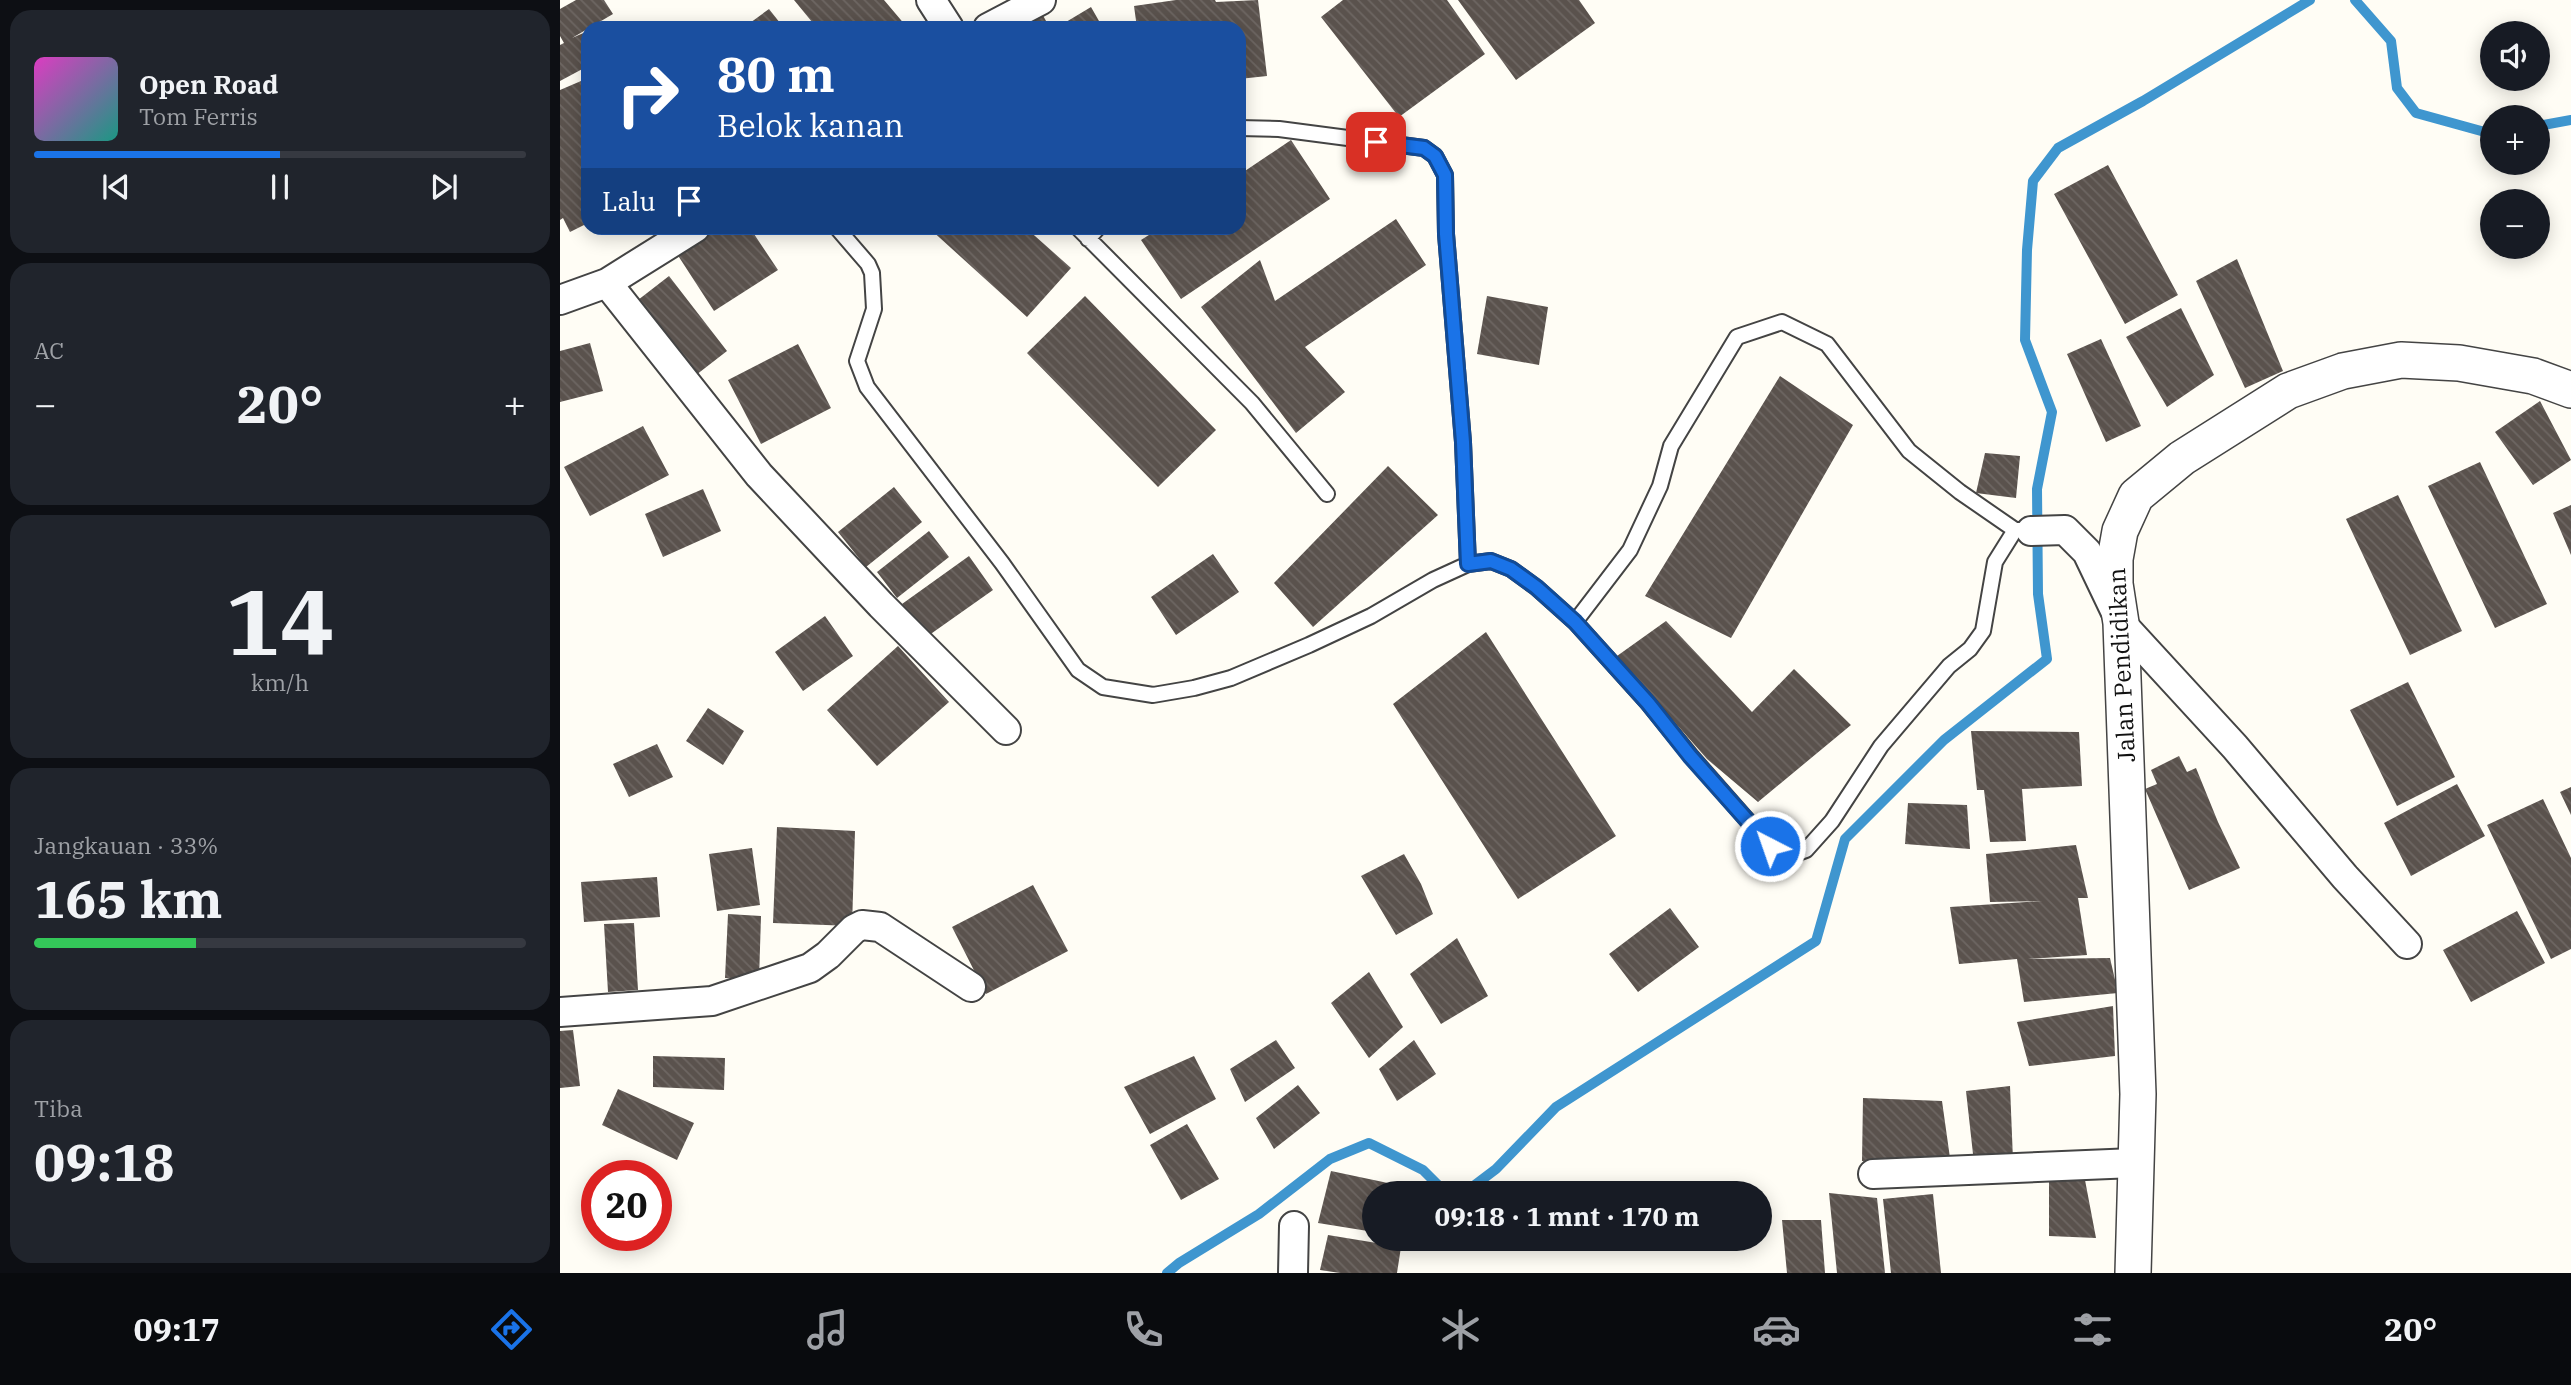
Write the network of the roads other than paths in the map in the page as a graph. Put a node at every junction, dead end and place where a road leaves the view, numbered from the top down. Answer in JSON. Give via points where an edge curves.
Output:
{"nodes":[{"id":1,"x":931,"y":0,"type":"edge"},
{"id":2,"x":1041,"y":0,"type":"edge"},
{"id":3,"x":944,"y":21,"type":"edge"},
{"id":4,"x":1001,"y":21,"type":"edge"},
{"id":5,"x":1246,"y":128,"type":"edge"},
{"id":6,"x":684,"y":235,"type":"edge"},
{"id":7,"x":843,"y":235,"type":"edge"},
{"id":8,"x":1085,"y":235,"type":"edge"},
{"id":9,"x":607,"y":283,"type":"junction"},
{"id":10,"x":560,"y":300,"type":"edge"},
{"id":11,"x":2571,"y":390,"type":"edge"},
{"id":12,"x":1328,"y":494,"type":"dead end"},
{"id":13,"x":2023,"y":530,"type":"junction"},
{"id":14,"x":1468,"y":564,"type":"junction"},
{"id":15,"x":1575,"y":622,"type":"junction"},
{"id":16,"x":2121,"y":623,"type":"junction"},
{"id":17,"x":1006,"y":730,"type":"dead end"},
{"id":18,"x":2407,"y":944,"type":"dead end"},
{"id":19,"x":971,"y":988,"type":"dead end"},
{"id":20,"x":560,"y":1012,"type":"edge"},
{"id":21,"x":2134,"y":1163,"type":"junction"},
{"id":22,"x":1873,"y":1174,"type":"dead end"},
{"id":23,"x":1294,"y":1226,"type":"dead end"},
{"id":24,"x":1293,"y":1273,"type":"edge"},
{"id":25,"x":2133,"y":1273,"type":"edge"}],
"edges":[{"from":1,"to":3,"type":"street"},
{"from":2,"to":4,"type":"street"},
{"from":5,"to":14,"type":"lane","via":[[1424,148],[1441,165]]},
{"from":6,"to":9,"type":"street"},
{"from":7,"to":14,"type":"lane","via":[[872,273],[874,309],[857,361],[867,387],[1078,670],[1103,687],[1153,695],[1231,678],[1371,616]]},
{"from":8,"to":12,"type":"lane","via":[[1252,403]]},
{"from":9,"to":10,"type":"street"},
{"from":9,"to":17,"type":"street","via":[[759,475]]},
{"from":11,"to":16,"type":"street","name":"Jalan Pendidikan","via":[[2533,376],[2459,363],[2401,360],[2343,371],[2288,391],[2182,458],[2136,496],[2120,531],[2115,559]]},
{"from":13,"to":15,"type":"lane","via":[[1960,492],[1909,451],[1827,344],[1782,322],[1737,337],[1671,446],[1660,486],[1630,550]]},
{"from":13,"to":15,"type":"lane","via":[[1995,562],[1983,631],[1881,746],[1832,821],[1806,850],[1787,857],[1770,846]]},
{"from":13,"to":16,"type":"street","via":[[2065,530],[2087,552]]},
{"from":14,"to":15,"type":"lane","via":[[1491,561],[1511,569]]},
{"from":16,"to":18,"type":"street"},
{"from":16,"to":21,"type":"street","name":"Jalan Pendidikan","via":[[2138,1094]]},
{"from":19,"to":20,"type":"street","via":[[880,927],[862,925],[810,968],[712,1001]]},
{"from":21,"to":22,"type":"street"},
{"from":21,"to":25,"type":"street","name":"Jalan Pendidikan"},
{"from":23,"to":24,"type":"street"}]}
